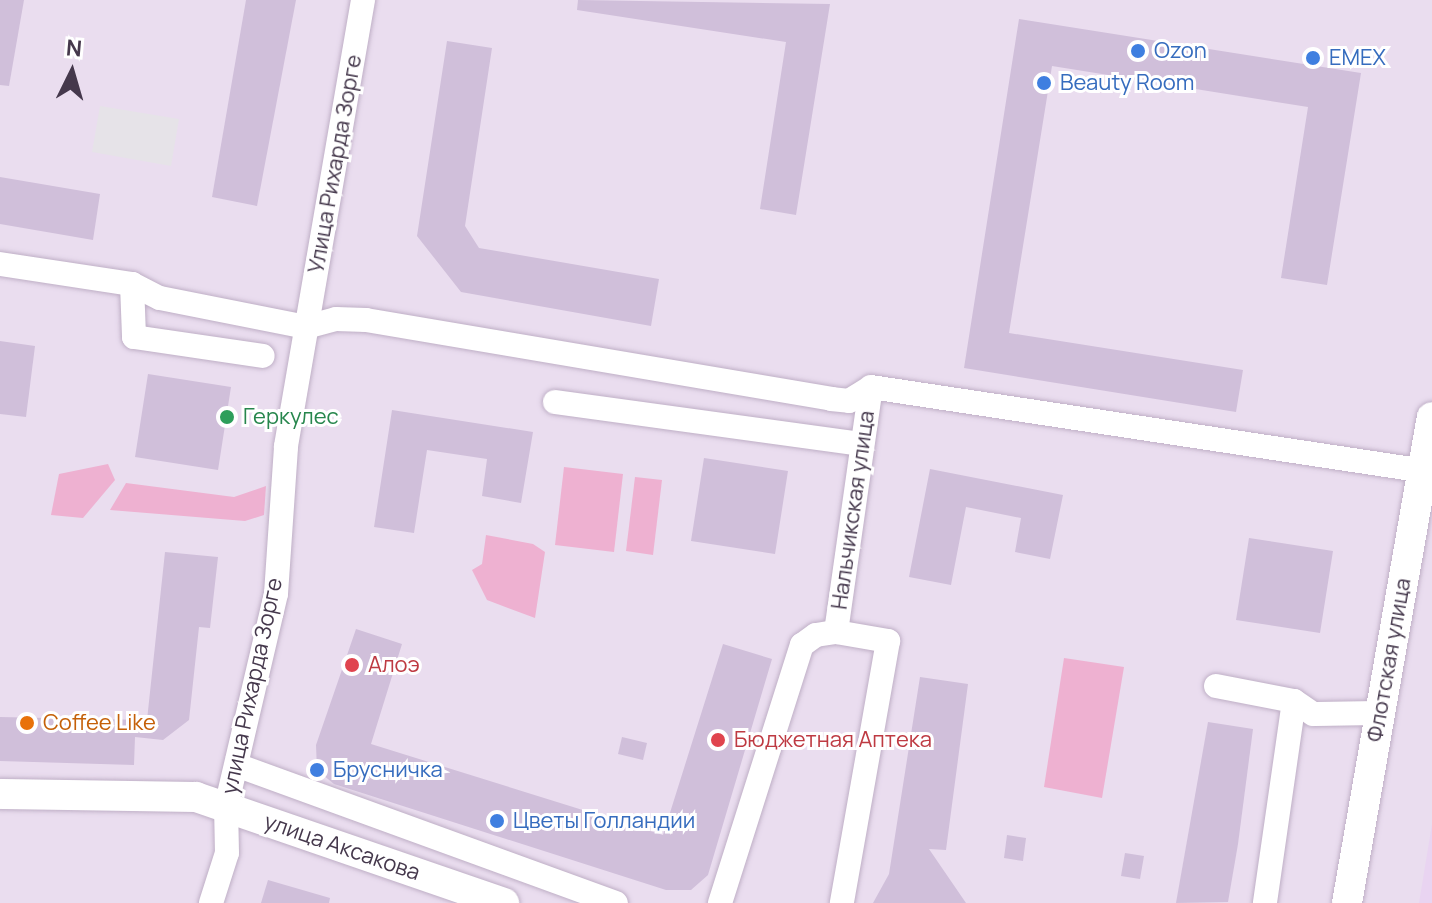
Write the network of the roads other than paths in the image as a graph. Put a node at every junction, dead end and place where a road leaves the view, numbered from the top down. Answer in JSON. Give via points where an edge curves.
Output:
{"nodes":[{"id":1,"x":363,"y":0,"type":"edge"},
{"id":2,"x":0,"y":264,"type":"edge"},
{"id":3,"x":132,"y":284,"type":"junction"},
{"id":4,"x":306,"y":327,"type":"junction"},
{"id":5,"x":263,"y":356,"type":"dead end"},
{"id":6,"x":871,"y":387,"type":"junction"},
{"id":7,"x":555,"y":402,"type":"dead end"},
{"id":8,"x":1432,"y":417,"type":"edge"},
{"id":9,"x":861,"y":444,"type":"junction"},
{"id":10,"x":1427,"y":472,"type":"edge"},
{"id":11,"x":836,"y":632,"type":"junction"},
{"id":12,"x":1216,"y":686,"type":"dead end"},
{"id":13,"x":1294,"y":701,"type":"junction"},
{"id":14,"x":1380,"y":713,"type":"junction"},
{"id":15,"x":239,"y":766,"type":"junction"},
{"id":16,"x":0,"y":794,"type":"edge"},
{"id":17,"x":226,"y":807,"type":"junction"},
{"id":18,"x":211,"y":903,"type":"edge"},
{"id":19,"x":504,"y":903,"type":"edge"},
{"id":20,"x":616,"y":903,"type":"edge"},
{"id":21,"x":720,"y":903,"type":"edge"},
{"id":22,"x":842,"y":903,"type":"edge"},
{"id":23,"x":1265,"y":903,"type":"edge"},
{"id":24,"x":1347,"y":903,"type":"edge"}],
"edges":[{"from":1,"to":4,"type":"street","name":"Улица Рихарда Зорге"},
{"from":2,"to":3,"type":"street"},
{"from":3,"to":4,"type":"street","via":[[160,298]]},
{"from":3,"to":5,"type":"street","via":[[134,337]]},
{"from":4,"to":6,"type":"street","via":[[336,319],[366,320],[849,401]]},
{"from":4,"to":15,"type":"street","name":"улица Рихарда Зорге","via":[[286,446],[276,594]]},
{"from":6,"to":9,"type":"street","name":"Нальчикская улица"},
{"from":6,"to":10,"type":"street"},
{"from":7,"to":9,"type":"street"},
{"from":8,"to":10,"type":"street","name":"Флотская улица"},
{"from":9,"to":11,"type":"street","name":"Нальчикская улица"},
{"from":10,"to":14,"type":"street","name":"Флотская улица"},
{"from":11,"to":21,"type":"street","via":[[816,635],[802,645]]},
{"from":11,"to":22,"type":"street","via":[[888,641]]},
{"from":12,"to":13,"type":"street"},
{"from":13,"to":14,"type":"street","via":[[1313,714]]},
{"from":13,"to":23,"type":"street"},
{"from":14,"to":24,"type":"street","name":"Флотская улица"},
{"from":15,"to":17,"type":"street","name":"улица Рихарда Зорге"},
{"from":15,"to":20,"type":"street"},
{"from":16,"to":17,"type":"street","name":"улица Аксакова","via":[[196,797]]},
{"from":17,"to":18,"type":"street","via":[[227,853]]},
{"from":17,"to":19,"type":"street","name":"улица Аксакова"}]}
